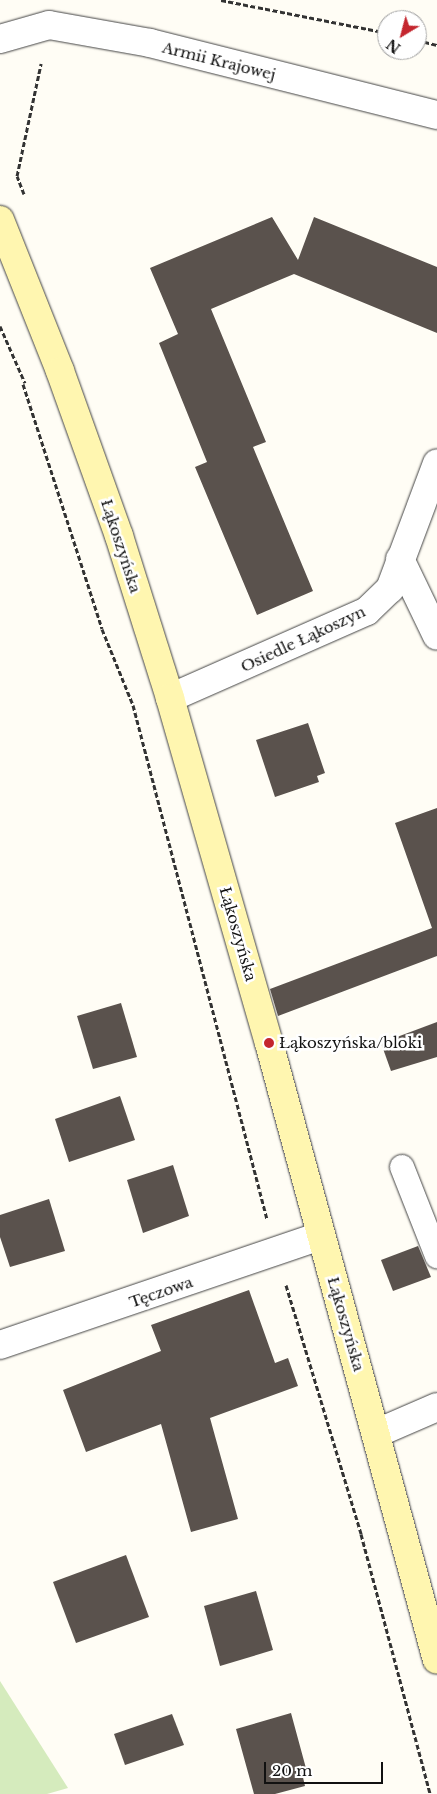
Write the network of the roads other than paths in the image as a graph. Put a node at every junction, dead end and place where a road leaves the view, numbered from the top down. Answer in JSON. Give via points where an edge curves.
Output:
{"nodes":[{"id":1,"x":0,"y":40,"type":"edge"},
{"id":2,"x":437,"y":116,"type":"edge"},
{"id":3,"x":0,"y":220,"type":"edge"},
{"id":4,"x":437,"y":463,"type":"edge"},
{"id":5,"x":400,"y":559,"type":"junction"},
{"id":6,"x":437,"y":636,"type":"edge"},
{"id":7,"x":170,"y":698,"type":"junction"},
{"id":8,"x":402,"y":1167,"type":"dead end"},
{"id":9,"x":321,"y":1236,"type":"junction"},
{"id":10,"x":437,"y":1256,"type":"edge"},
{"id":11,"x":0,"y":1345,"type":"edge"},
{"id":12,"x":437,"y":1407,"type":"edge"},
{"id":13,"x":377,"y":1433,"type":"junction"},
{"id":14,"x":437,"y":1660,"type":"edge"}],
"edges":[{"from":1,"to":2,"type":"street","name":"Armii Krajowej","via":[[49,25],[150,43]]},
{"from":3,"to":7,"type":"street","name":"Łąkoszyńska","via":[[96,472]]},
{"from":4,"to":5,"type":"street","name":"Osiedle Łąkoszyn"},
{"from":5,"to":6,"type":"street"},
{"from":5,"to":7,"type":"street","name":"Osiedle Łąkoszyn","via":[[390,590],[367,611]]},
{"from":7,"to":9,"type":"street","name":"Łąkoszyńska","via":[[270,1043]]},
{"from":8,"to":10,"type":"lane"},
{"from":9,"to":11,"type":"street","name":"Tęczowa"},
{"from":9,"to":13,"type":"street","name":"Łąkoszyńska"},
{"from":12,"to":13,"type":"street"},
{"from":13,"to":14,"type":"street","name":"Łąkoszyńska"}]}
